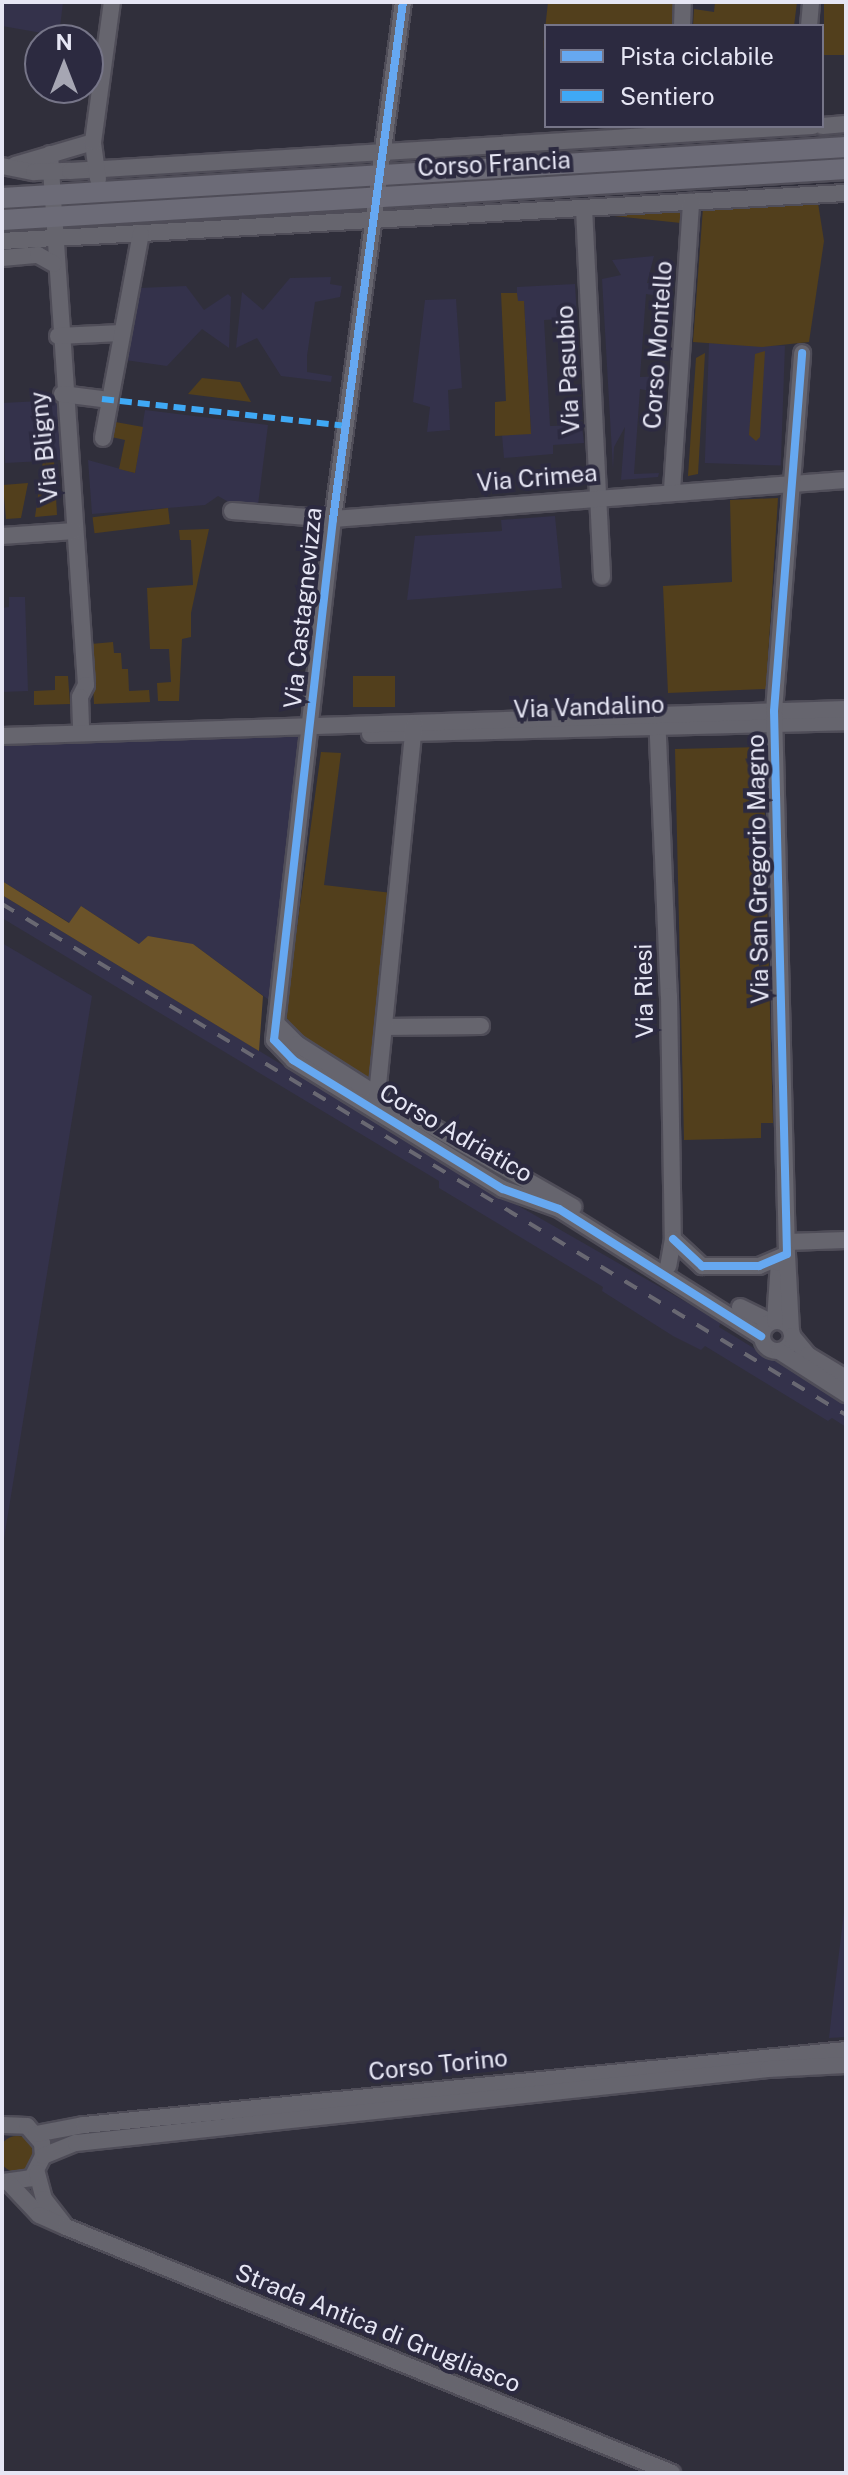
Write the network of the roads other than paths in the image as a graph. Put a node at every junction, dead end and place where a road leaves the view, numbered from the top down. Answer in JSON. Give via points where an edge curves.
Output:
{"nodes":[{"id":1,"x":112,"y":2,"type":"edge"},
{"id":2,"x":403,"y":2,"type":"edge"},
{"id":3,"x":683,"y":2,"type":"edge"},
{"id":4,"x":811,"y":2,"type":"edge"},
{"id":5,"x":682,"y":24,"type":"edge"},
{"id":6,"x":809,"y":24,"type":"edge"},
{"id":7,"x":846,"y":124,"type":"edge"},
{"id":8,"x":824,"y":126,"type":"edge"},
{"id":9,"x":742,"y":128,"type":"edge"},
{"id":10,"x":805,"y":128,"type":"edge"},
{"id":11,"x":679,"y":130,"type":"edge"},
{"id":12,"x":93,"y":142,"type":"junction"},
{"id":13,"x":846,"y":147,"type":"edge"},
{"id":14,"x":806,"y":149,"type":"junction"},
{"id":15,"x":386,"y":150,"type":"junction"},
{"id":16,"x":50,"y":154,"type":"junction"},
{"id":17,"x":215,"y":162,"type":"junction"},
{"id":18,"x":8,"y":165,"type":"edge"},
{"id":19,"x":98,"y":169,"type":"junction"},
{"id":20,"x":846,"y":169,"type":"edge"},
{"id":21,"x":807,"y":171,"type":"junction"},
{"id":22,"x":50,"y":172,"type":"junction"},
{"id":23,"x":381,"y":175,"type":"junction"},
{"id":24,"x":216,"y":186,"type":"junction"},
{"id":25,"x":99,"y":192,"type":"junction"},
{"id":26,"x":846,"y":193,"type":"edge"},
{"id":27,"x":51,"y":195,"type":"junction"},
{"id":28,"x":378,"y":197,"type":"junction"},
{"id":29,"x":2,"y":198,"type":"edge"},
{"id":30,"x":691,"y":202,"type":"junction"},
{"id":31,"x":584,"y":208,"type":"junction"},
{"id":32,"x":99,"y":214,"type":"junction"},
{"id":33,"x":371,"y":219,"type":"junction"},
{"id":34,"x":2,"y":220,"type":"edge"},
{"id":35,"x":52,"y":227,"type":"junction"},
{"id":36,"x":141,"y":233,"type":"junction"},
{"id":37,"x":2,"y":241,"type":"edge"},
{"id":38,"x":2,"y":258,"type":"edge"},
{"id":39,"x":54,"y":264,"type":"junction"},
{"id":40,"x":121,"y":333,"type":"junction"},
{"id":41,"x":58,"y":336,"type":"junction"},
{"id":42,"x":802,"y":353,"type":"dead end"},
{"id":43,"x":62,"y":394,"type":"junction"},
{"id":44,"x":102,"y":399,"type":"dead end"},
{"id":45,"x":103,"y":438,"type":"dead end"},
{"id":46,"x":846,"y":480,"type":"edge"},
{"id":47,"x":789,"y":484,"type":"junction"},
{"id":48,"x":672,"y":490,"type":"junction"},
{"id":49,"x":598,"y":497,"type":"junction"},
{"id":50,"x":232,"y":511,"type":"dead end"},
{"id":51,"x":333,"y":519,"type":"junction"},
{"id":52,"x":74,"y":531,"type":"junction"},
{"id":53,"x":2,"y":536,"type":"edge"},
{"id":54,"x":602,"y":577,"type":"dead end"},
{"id":55,"x":846,"y":709,"type":"edge"},
{"id":56,"x":775,"y":718,"type":"junction"},
{"id":57,"x":657,"y":721,"type":"junction"},
{"id":58,"x":846,"y":722,"type":"edge"},
{"id":59,"x":310,"y":726,"type":"junction"},
{"id":60,"x":414,"y":729,"type":"junction"},
{"id":61,"x":81,"y":732,"type":"junction"},
{"id":62,"x":2,"y":736,"type":"edge"},
{"id":63,"x":276,"y":1023,"type":"junction"},
{"id":64,"x":481,"y":1026,"type":"dead end"},
{"id":65,"x":384,"y":1027,"type":"junction"},
{"id":66,"x":377,"y":1095,"type":"junction"},
{"id":67,"x":673,"y":1239,"type":"junction"},
{"id":68,"x":846,"y":1240,"type":"edge"},
{"id":69,"x":787,"y":1248,"type":"junction"},
{"id":70,"x":668,"y":1266,"type":"junction"},
{"id":71,"x":769,"y":1326,"type":"junction"},
{"id":72,"x":791,"y":1334,"type":"junction"},
{"id":73,"x":779,"y":1351,"type":"junction"},
{"id":74,"x":846,"y":1378,"type":"edge"},
{"id":75,"x":846,"y":1394,"type":"edge"},
{"id":76,"x":846,"y":2050,"type":"edge"},
{"id":77,"x":846,"y":2065,"type":"edge"},
{"id":78,"x":2,"y":2125,"type":"edge"},
{"id":79,"x":36,"y":2134,"type":"junction"},
{"id":80,"x":43,"y":2156,"type":"junction"},
{"id":81,"x":37,"y":2173,"type":"junction"},
{"id":82,"x":6,"y":2182,"type":"edge"},
{"id":83,"x":66,"y":2227,"type":"junction"},
{"id":84,"x":672,"y":2473,"type":"edge"}],
"edges":[{"from":1,"to":12,"type":"street"},
{"from":2,"to":15,"type":"street","name":"Via Castagnevizza"},
{"from":3,"to":5,"type":"street"},
{"from":4,"to":6,"type":"street"},
{"from":7,"to":8,"type":"street"},
{"from":9,"to":11,"type":"street","name":"Corso Francia"},
{"from":10,"to":14,"type":"street"},
{"from":11,"to":15,"type":"street","name":"Corso Francia"},
{"from":12,"to":16,"type":"street"},
{"from":12,"to":19,"type":"street"},
{"from":13,"to":14,"type":"main road","name":"Corso Francia"},
{"from":14,"to":21,"type":"street"},
{"from":14,"to":23,"type":"main road","name":"Corso Francia"},
{"from":15,"to":17,"type":"street","name":"Corso Francia"},
{"from":15,"to":23,"type":"street","name":"Via Castagnevizza"},
{"from":16,"to":18,"type":"street"},
{"from":16,"to":22,"type":"street","name":"Via Bligny"},
{"from":17,"to":19,"type":"street","name":"Corso Francia"},
{"from":17,"to":24,"type":"street"},
{"from":18,"to":22,"type":"street","name":"Corso Francia"},
{"from":19,"to":22,"type":"street","name":"Corso Francia"},
{"from":19,"to":25,"type":"street"},
{"from":20,"to":21,"type":"main road","name":"Corso Francia"},
{"from":21,"to":28,"type":"main road","name":"Corso Francia"},
{"from":22,"to":27,"type":"street","name":"Via Bligny"},
{"from":23,"to":24,"type":"main road","name":"Corso Francia"},
{"from":23,"to":28,"type":"street","name":"Via Castagnevizza"},
{"from":24,"to":25,"type":"main road","name":"Corso Francia"},
{"from":25,"to":27,"type":"main road","name":"Corso Francia"},
{"from":25,"to":32,"type":"street"},
{"from":26,"to":30,"type":"street","name":"Corso Francia"},
{"from":27,"to":29,"type":"main road","name":"Corso Francia"},
{"from":27,"to":35,"type":"street","name":"Via Bligny"},
{"from":28,"to":32,"type":"main road","name":"Corso Francia"},
{"from":28,"to":33,"type":"street","name":"Via Castagnevizza"},
{"from":30,"to":31,"type":"street","name":"Corso Francia"},
{"from":30,"to":48,"type":"street","name":"Corso Montello"},
{"from":31,"to":33,"type":"street","name":"Corso Francia"},
{"from":31,"to":49,"type":"street","name":"Via Pasubio"},
{"from":32,"to":35,"type":"main road","name":"Corso Francia"},
{"from":33,"to":36,"type":"street","name":"Corso Francia"},
{"from":33,"to":51,"type":"street","name":"Via Castagnevizza"},
{"from":34,"to":35,"type":"main road","name":"Corso Francia"},
{"from":35,"to":36,"type":"street","name":"Corso Francia"},
{"from":35,"to":37,"type":"street"},
{"from":35,"to":39,"type":"street","name":"Via Bligny"},
{"from":36,"to":40,"type":"street"},
{"from":38,"to":39,"type":"street","via":[[38,255]]},
{"from":39,"to":41,"type":"street","name":"Via Bligny"},
{"from":40,"to":41,"type":"street"},
{"from":40,"to":45,"type":"street"},
{"from":41,"to":43,"type":"street","name":"Via Bligny"},
{"from":42,"to":47,"type":"street"},
{"from":43,"to":44,"type":"street"},
{"from":43,"to":52,"type":"street","name":"Via Bligny","via":[[68,406]]},
{"from":46,"to":47,"type":"street","name":"Via Crimea"},
{"from":47,"to":48,"type":"street","name":"Via Crimea"},
{"from":47,"to":56,"type":"street","name":"Via San Gregorio Magno"},
{"from":48,"to":49,"type":"street","name":"Via Crimea"},
{"from":49,"to":51,"type":"street","name":"Via Crimea"},
{"from":49,"to":54,"type":"street","name":"Via Pasubio"},
{"from":50,"to":51,"type":"street","name":"Via Crimea"},
{"from":51,"to":59,"type":"street","name":"Via Castagnevizza"},
{"from":52,"to":53,"type":"street"},
{"from":52,"to":61,"type":"street","name":"Via Bligny","via":[[86,685],[80,697]]},
{"from":55,"to":56,"type":"street","name":"Via Vandalino"},
{"from":56,"to":57,"type":"street","name":"Via Vandalino"},
{"from":56,"to":58,"type":"street","name":"Via Vandalino"},
{"from":56,"to":69,"type":"street","name":"Via San Gregorio Magno"},
{"from":57,"to":60,"type":"street","name":"Via Vandalino"},
{"from":57,"to":67,"type":"street","name":"Via Riesi"},
{"from":59,"to":60,"type":"street","name":"Via Vandalino"},
{"from":59,"to":61,"type":"street","name":"Via Vandalino"},
{"from":59,"to":63,"type":"street","name":"Via Castagnevizza"},
{"from":60,"to":65,"type":"street","name":"Corso Adriatico"},
{"from":61,"to":62,"type":"street","name":"Via Vandalino"},
{"from":63,"to":66,"type":"street","name":"Corso Adriatico","via":[[297,1044]]},
{"from":63,"to":71,"type":"street","name":"Corso Adriatico","via":[[274,1040],[293,1060],[503,1189],[559,1209]]},
{"from":64,"to":65,"type":"street"},
{"from":65,"to":66,"type":"street","name":"Corso Adriatico"},
{"from":66,"to":70,"type":"street","name":"Corso Adriatico"},
{"from":67,"to":69,"type":"street","via":[[702,1266],[759,1266]]},
{"from":67,"to":70,"type":"street","name":"Via Riesi"},
{"from":68,"to":69,"type":"street"},
{"from":69,"to":71,"type":"street","name":"Via San Gregorio Magno","via":[[779,1263]]},
{"from":69,"to":72,"type":"street","name":"Via San Gregorio Magno"},
{"from":70,"to":71,"type":"street","name":"Corso Adriatico"},
{"from":71,"to":72,"type":"street","name":"Corso Adriatico"},
{"from":71,"to":73,"type":"street","name":"Corso Adriatico","via":[[767,1347]]},
{"from":72,"to":73,"type":"street"},
{"from":72,"to":74,"type":"street","name":"Corso Adriatico","via":[[808,1355]]},
{"from":73,"to":75,"type":"street","name":"Corso Adriatico"},
{"from":76,"to":79,"type":"street","name":"Corso Torino","via":[[768,2054]]},
{"from":77,"to":80,"type":"street","name":"Corso Torino","via":[[76,2143]]},
{"from":78,"to":79,"type":"street","name":"Corso Torino","via":[[27,2126]]},
{"from":79,"to":80,"type":"street"},
{"from":80,"to":81,"type":"street"},
{"from":81,"to":82,"type":"street"},
{"from":81,"to":83,"type":"street","via":[[44,2199]]},
{"from":82,"to":83,"type":"street","name":"Strada Antica di Grugliasco","via":[[39,2215]]},
{"from":83,"to":84,"type":"street","name":"Strada Antica di Grugliasco"}]}
